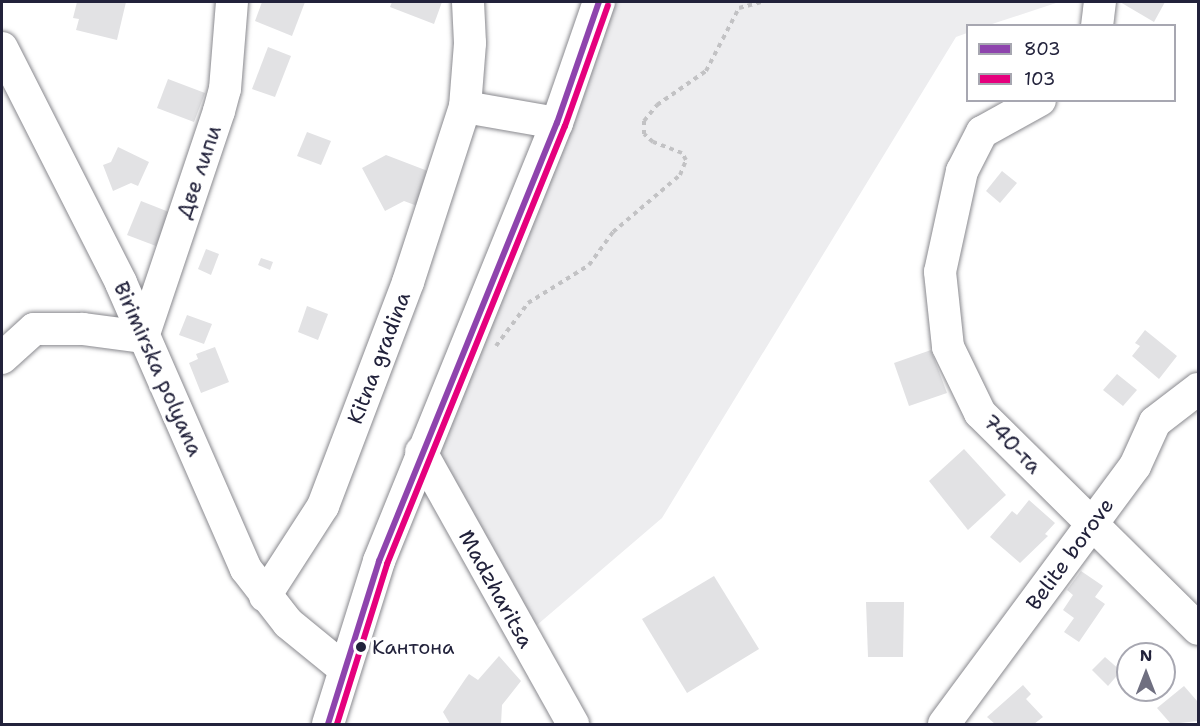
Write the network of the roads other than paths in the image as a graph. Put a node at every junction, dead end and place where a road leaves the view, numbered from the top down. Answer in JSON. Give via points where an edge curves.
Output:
{"nodes":[{"id":1,"x":232,"y":2,"type":"edge"},
{"id":2,"x":468,"y":2,"type":"edge"},
{"id":3,"x":599,"y":2,"type":"edge"},
{"id":4,"x":1100,"y":2,"type":"edge"},
{"id":5,"x":1097,"y":24,"type":"edge"},
{"id":6,"x":2,"y":48,"type":"edge"},
{"id":7,"x":1036,"y":102,"type":"edge"},
{"id":8,"x":465,"y":107,"type":"junction"},
{"id":9,"x":557,"y":123,"type":"junction"},
{"id":10,"x":2,"y":328,"type":"edge"},
{"id":11,"x":34,"y":329,"type":"junction"},
{"id":12,"x":143,"y":338,"type":"junction"},
{"id":13,"x":2,"y":358,"type":"edge"},
{"id":14,"x":1198,"y":389,"type":"edge"},
{"id":15,"x":421,"y":453,"type":"junction"},
{"id":16,"x":1091,"y":524,"type":"junction"},
{"id":17,"x":265,"y":596,"type":"junction"},
{"id":18,"x":1198,"y":629,"type":"edge"},
{"id":19,"x":343,"y":668,"type":"junction"},
{"id":20,"x":954,"y":721,"type":"edge"},
{"id":21,"x":328,"y":724,"type":"edge"},
{"id":22,"x":573,"y":724,"type":"edge"}],
"edges":[{"from":1,"to":12,"type":"street","name":"Две липи","via":[[225,88],[219,111]]},
{"from":2,"to":8,"type":"street","name":"Kitna gradina","via":[[470,55]]},
{"from":3,"to":9,"type":"street"},
{"from":4,"to":5,"type":"street"},
{"from":6,"to":12,"type":"street","name":"Birimirska polyana","via":[[122,283]]},
{"from":7,"to":16,"type":"street","name":"740-та","via":[[982,132],[962,171],[940,272],[948,347],[980,413]]},
{"from":8,"to":9,"type":"street"},
{"from":8,"to":17,"type":"street","name":"Kitna gradina","via":[[408,282],[323,506]]},
{"from":9,"to":15,"type":"street"},
{"from":10,"to":11,"type":"street"},
{"from":11,"to":12,"type":"street","via":[[83,329]]},
{"from":11,"to":13,"type":"street"},
{"from":12,"to":17,"type":"street","name":"Birimirska polyana","via":[[246,569]]},
{"from":14,"to":16,"type":"street","name":"Belite borove","via":[[1155,422],[1135,466]]},
{"from":15,"to":19,"type":"street"},
{"from":15,"to":22,"type":"street","name":"Madzharitsa"},
{"from":16,"to":18,"type":"street","name":"740-та"},
{"from":16,"to":20,"type":"street","name":"Belite borove"},
{"from":17,"to":19,"type":"street","name":"Birimirska polyana","via":[[288,623]]},
{"from":19,"to":21,"type":"street"}]}
